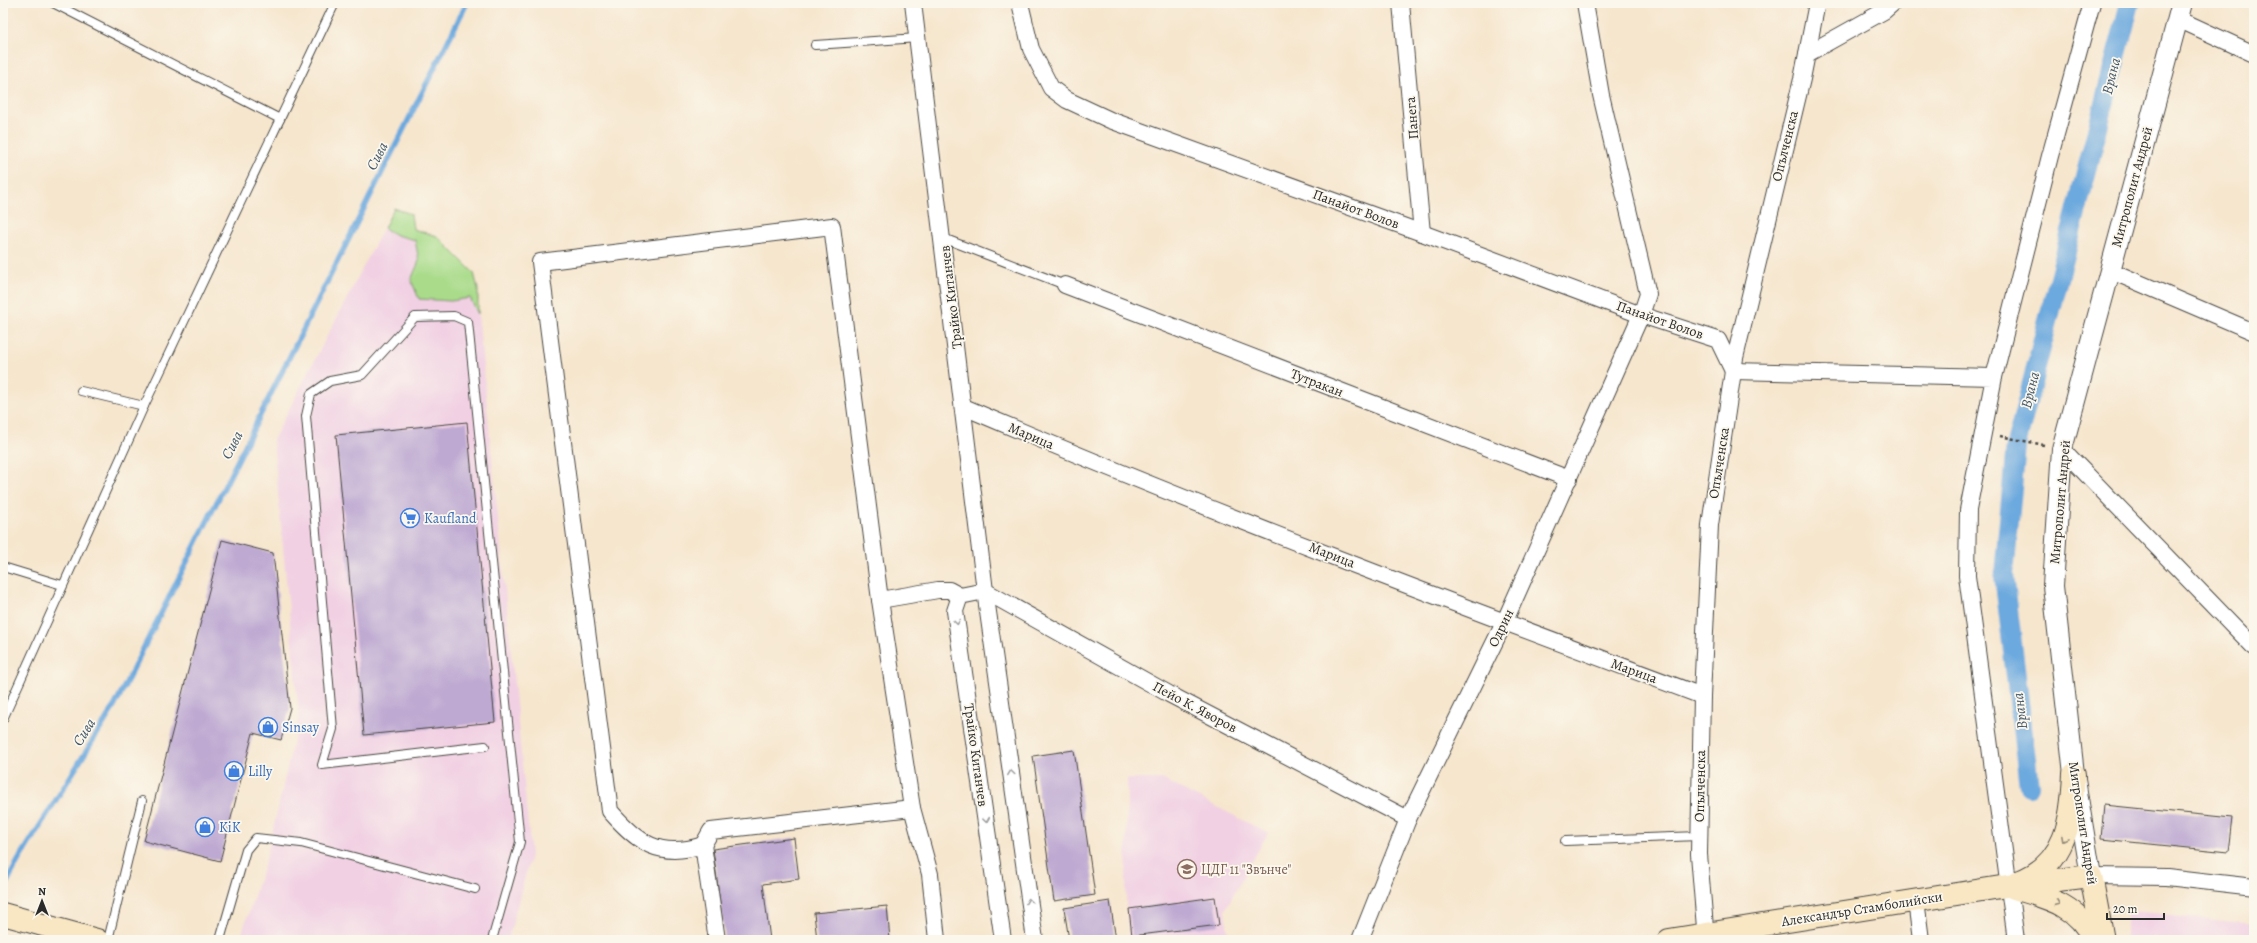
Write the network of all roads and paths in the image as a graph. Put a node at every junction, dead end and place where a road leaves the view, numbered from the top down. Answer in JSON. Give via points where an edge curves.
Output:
{"nodes":[{"id":1,"x":53,"y":3,"type":"edge"},
{"id":2,"x":335,"y":3,"type":"edge"},
{"id":3,"x":913,"y":3,"type":"edge"},
{"id":4,"x":1020,"y":3,"type":"edge"},
{"id":5,"x":1401,"y":3,"type":"edge"},
{"id":6,"x":1585,"y":3,"type":"edge"},
{"id":7,"x":1817,"y":3,"type":"edge"},
{"id":8,"x":1893,"y":3,"type":"edge"},
{"id":9,"x":2092,"y":3,"type":"edge"},
{"id":10,"x":2180,"y":11,"type":"edge"},
{"id":11,"x":918,"y":38,"type":"junction"},
{"id":12,"x":815,"y":45,"type":"dead end"},
{"id":13,"x":1807,"y":54,"type":"junction"},
{"id":14,"x":2254,"y":54,"type":"edge"},
{"id":15,"x":280,"y":119,"type":"junction"},
{"id":16,"x":1422,"y":233,"type":"junction"},
{"id":17,"x":944,"y":238,"type":"junction"},
{"id":18,"x":2109,"y":270,"type":"junction"},
{"id":19,"x":1065,"y":285,"type":"joint"},
{"id":20,"x":1641,"y":315,"type":"junction"},
{"id":21,"x":2254,"y":332,"type":"edge"},
{"id":22,"x":1733,"y":371,"type":"junction"},
{"id":23,"x":1994,"y":377,"type":"junction"},
{"id":24,"x":81,"y":391,"type":"dead end"},
{"id":25,"x":144,"y":406,"type":"junction"},
{"id":26,"x":964,"y":407,"type":"junction"},
{"id":27,"x":1993,"y":434,"type":"dead end"},
{"id":28,"x":2056,"y":448,"type":"junction"},
{"id":29,"x":1569,"y":480,"type":"junction"},
{"id":30,"x":3,"y":567,"type":"edge"},
{"id":31,"x":62,"y":584,"type":"junction"},
{"id":32,"x":985,"y":590,"type":"junction"},
{"id":33,"x":960,"y":596,"type":"junction"},
{"id":34,"x":880,"y":600,"type":"junction"},
{"id":35,"x":1504,"y":623,"type":"junction"},
{"id":36,"x":2254,"y":647,"type":"edge"},
{"id":37,"x":1702,"y":696,"type":"junction"},
{"id":38,"x":3,"y":719,"type":"edge"},
{"id":39,"x":485,"y":746,"type":"dead end"},
{"id":40,"x":2074,"y":774,"type":"junction"},
{"id":41,"x":142,"y":801,"type":"dead end"},
{"id":42,"x":912,"y":808,"type":"junction"},
{"id":43,"x":1408,"y":819,"type":"junction"},
{"id":44,"x":1699,"y":836,"type":"junction"},
{"id":45,"x":1565,"y":841,"type":"dead end"},
{"id":46,"x":703,"y":845,"type":"junction"},
{"id":47,"x":2091,"y":876,"type":"junction"},
{"id":48,"x":2007,"y":886,"type":"junction"},
{"id":49,"x":2254,"y":887,"type":"edge"},
{"id":50,"x":475,"y":889,"type":"dead end"},
{"id":51,"x":1916,"y":901,"type":"junction"},
{"id":52,"x":3,"y":914,"type":"edge"},
{"id":53,"x":1706,"y":936,"type":"edge"},
{"id":54,"x":97,"y":940,"type":"edge"},
{"id":55,"x":108,"y":940,"type":"edge"},
{"id":56,"x":220,"y":940,"type":"edge"},
{"id":57,"x":492,"y":940,"type":"edge"},
{"id":58,"x":717,"y":940,"type":"edge"},
{"id":59,"x":937,"y":940,"type":"edge"},
{"id":60,"x":1004,"y":940,"type":"edge"},
{"id":61,"x":1035,"y":940,"type":"edge"},
{"id":62,"x":1360,"y":940,"type":"edge"},
{"id":63,"x":1669,"y":940,"type":"edge"},
{"id":64,"x":1921,"y":940,"type":"edge"},
{"id":65,"x":2016,"y":940,"type":"edge"},
{"id":66,"x":2094,"y":940,"type":"edge"},
{"id":67,"x":2103,"y":940,"type":"edge"}],
"edges":[{"from":1,"to":15,"type":"lane"},
{"from":2,"to":15,"type":"lane"},
{"from":3,"to":11,"type":"street","name":"Трайко Китанчев"},
{"from":4,"to":16,"type":"street","name":"Панайот Волов","via":[[1031,49],[1051,88],[1067,100],[1110,120]]},
{"from":5,"to":16,"type":"street","name":"Панега"},
{"from":6,"to":20,"type":"street","name":"Одрин","via":[[1601,95],[1648,294]]},
{"from":7,"to":13,"type":"street","name":"Опълченска"},
{"from":8,"to":13,"type":"street"},
{"from":9,"to":23,"type":"street"},
{"from":10,"to":14,"type":"street"},
{"from":10,"to":18,"type":"street","name":"Митрополит Андрей"},
{"from":11,"to":12,"type":"lane"},
{"from":11,"to":17,"type":"street","name":"Трайко Китанчев"},
{"from":13,"to":22,"type":"street","name":"Опълченска"},
{"from":15,"to":25,"type":"lane"},
{"from":16,"to":20,"type":"street","name":"Панайот Волов"},
{"from":17,"to":19,"type":"lane"},
{"from":17,"to":26,"type":"street","name":"Трайко Китанчев"},
{"from":18,"to":21,"type":"street"},
{"from":18,"to":28,"type":"street","name":"Митрополит Андрей"},
{"from":19,"to":29,"type":"street","name":"Тутракан"},
{"from":20,"to":22,"type":"street","name":"Панайот Волов","via":[[1718,340]]},
{"from":20,"to":29,"type":"street","name":"Одрин"},
{"from":22,"to":23,"type":"street"},
{"from":22,"to":37,"type":"street","name":"Опълченска","via":[[1710,525]]},
{"from":23,"to":48,"type":"street","via":[[1968,510],[1967,576]]},
{"from":24,"to":25,"type":"lane"},
{"from":25,"to":31,"type":"lane"},
{"from":26,"to":32,"type":"street","name":"Трайко Китанчев"},
{"from":26,"to":35,"type":"street","name":"Марица","via":[[1075,455]]},
{"from":27,"to":28,"type":"path"},
{"from":28,"to":36,"type":"street"},
{"from":28,"to":40,"type":"street","name":"Митрополит Андрей","via":[[2053,586]]},
{"from":29,"to":35,"type":"street","name":"Одрин"},
{"from":30,"to":31,"type":"lane"},
{"from":31,"to":38,"type":"lane"},
{"from":32,"to":33,"type":"street"},
{"from":32,"to":43,"type":"street","name":"Пейо К. Яворов","via":[[1169,694]]},
{"from":61,"to":32,"type":"street","name":"Трайко Китанчев","one_way":true},
{"from":33,"to":34,"type":"street","via":[[948,590],[938,590]]},
{"from":33,"to":60,"type":"street","name":"Трайко Китанчев","one_way":true,"via":[[955,611]]},
{"from":34,"to":42,"type":"street"},
{"from":34,"to":46,"type":"street","via":[[832,226],[540,262],[610,811],[626,829],[649,846],[684,851]]},
{"from":35,"to":37,"type":"street","name":"Марица"},
{"from":35,"to":43,"type":"street","name":"Одрин"},
{"from":37,"to":44,"type":"street","name":"Опълченска"},
{"from":39,"to":57,"type":"lane","via":[[322,765],[333,729],[306,416],[311,394],[330,381],[362,375],[415,317],[454,316],[468,322],[520,842]]},
{"from":40,"to":47,"type":"street","name":"Митрополит Андрей"},
{"from":40,"to":48,"type":"main road","one_way":true,"via":[[2073,806],[2066,836],[2054,856],[2038,872]]},
{"from":41,"to":55,"type":"lane"},
{"from":42,"to":46,"type":"street","via":[[711,831]]},
{"from":42,"to":59,"type":"street","via":[[930,874]]},
{"from":43,"to":62,"type":"street","name":"Одрин"},
{"from":44,"to":45,"type":"lane"},
{"from":44,"to":53,"type":"street","name":"Опълченска","via":[[1698,854]]},
{"from":46,"to":58,"type":"street"},
{"from":47,"to":48,"type":"main road"},
{"from":47,"to":49,"type":"street","via":[[2167,877]]},
{"from":47,"to":67,"type":"main road","name":"Митрополит Андрей"},
{"from":48,"to":51,"type":"main road","name":"Александър Стамболийски"},
{"from":48,"to":65,"type":"street"},
{"from":48,"to":66,"type":"main road","one_way":true,"via":[[2068,907],[2090,930]]},
{"from":50,"to":56,"type":"lane","via":[[430,875],[301,843],[256,838],[246,850]]},
{"from":51,"to":53,"type":"main road","name":"Александър Стамболийски"},
{"from":51,"to":64,"type":"street"},
{"from":52,"to":54,"type":"main road"},
{"from":53,"to":63,"type":"main road","name":"Александър Стамболийски"}]}
